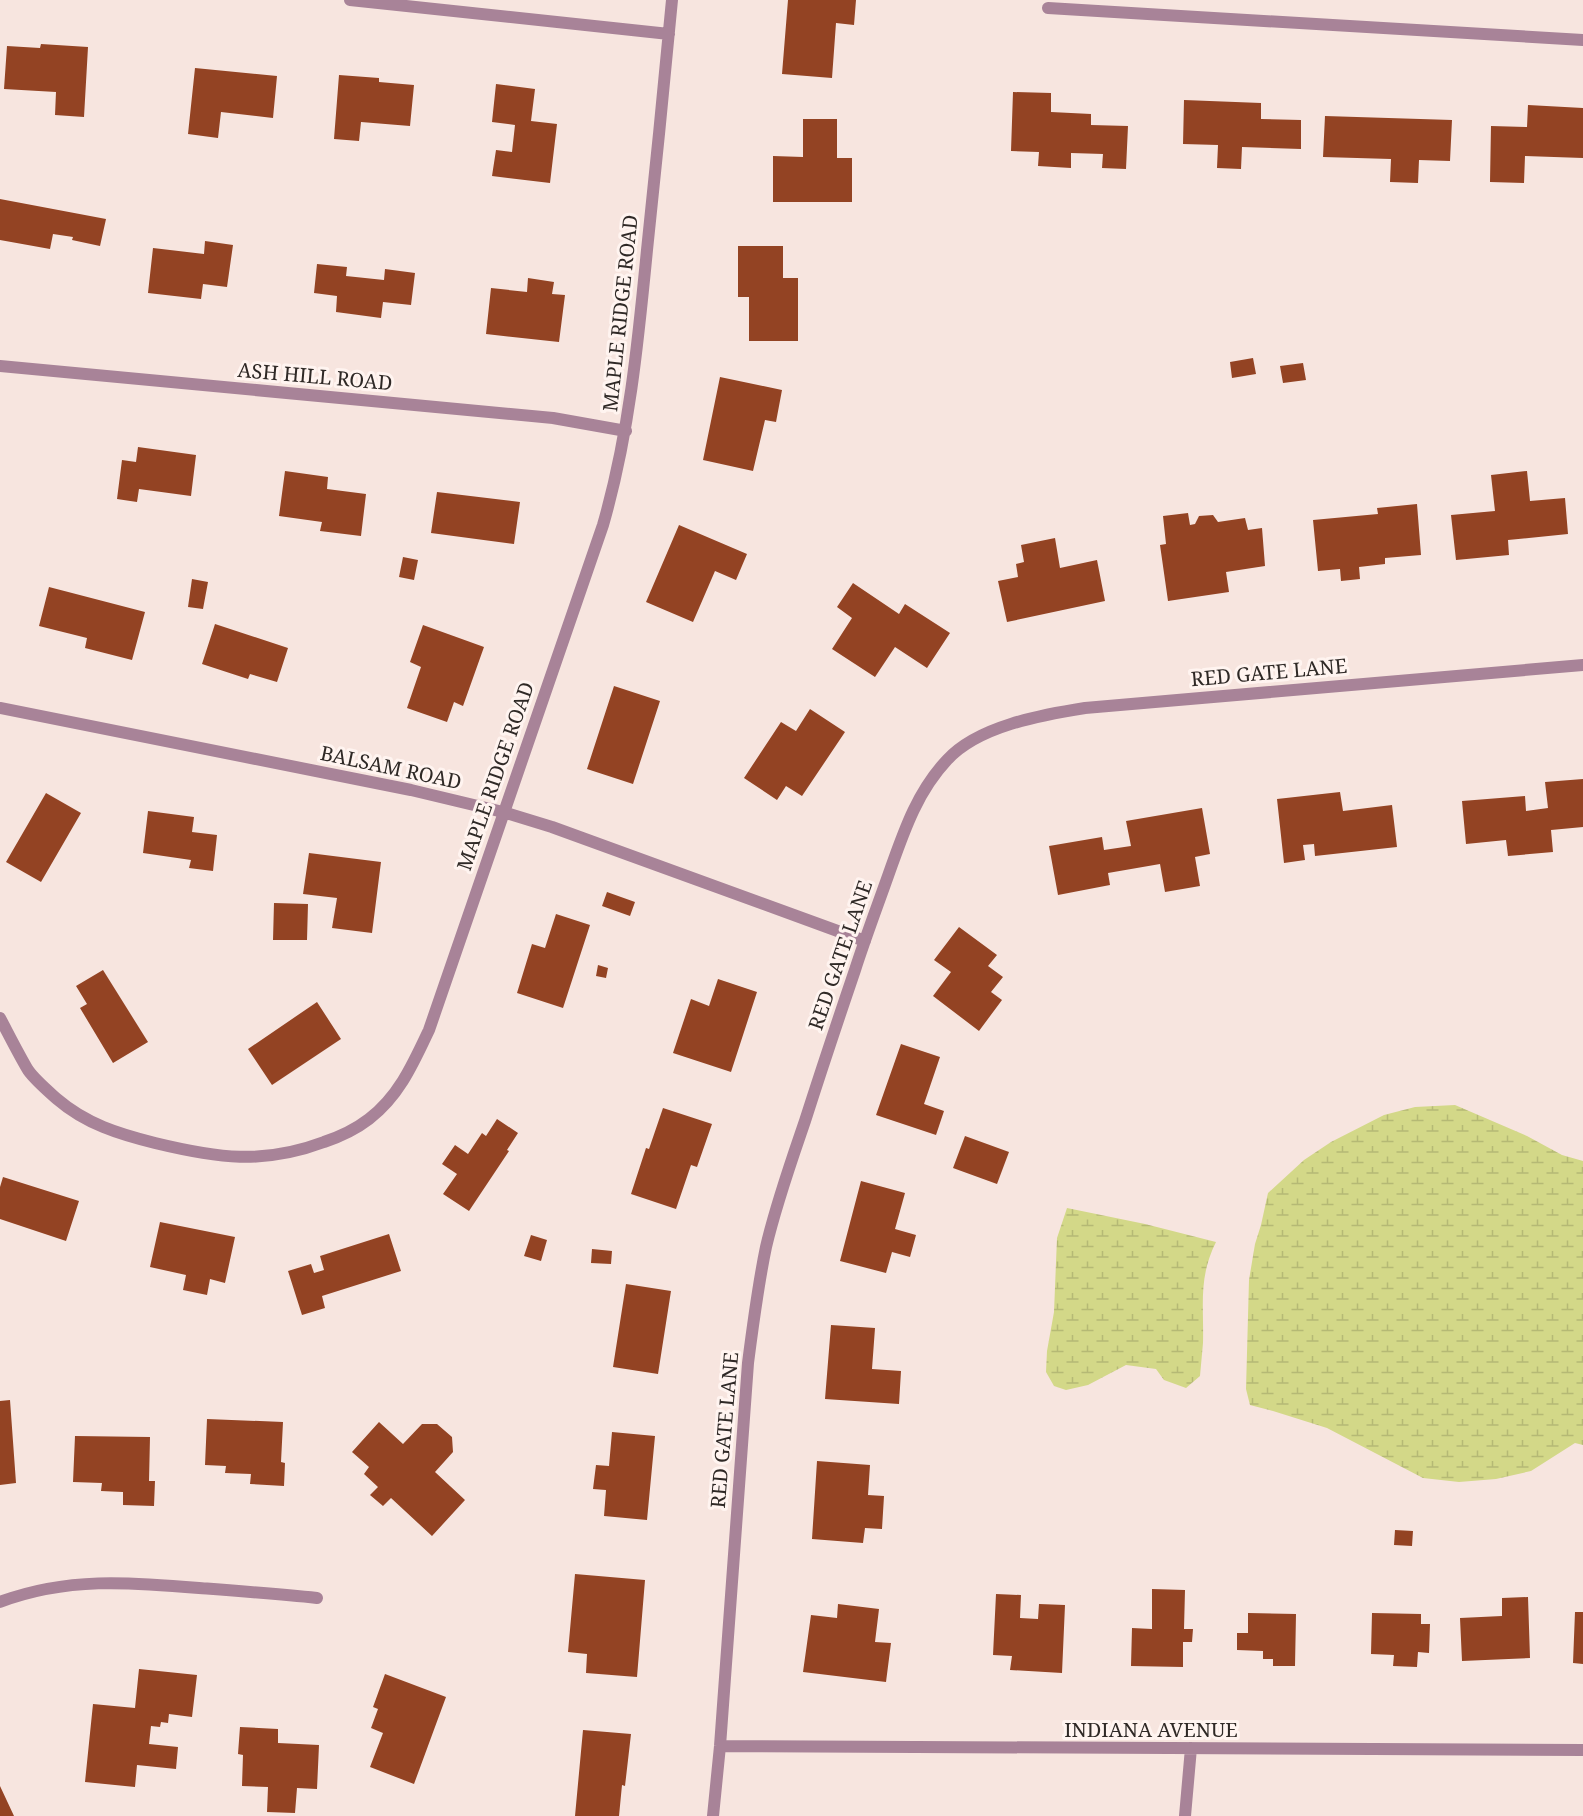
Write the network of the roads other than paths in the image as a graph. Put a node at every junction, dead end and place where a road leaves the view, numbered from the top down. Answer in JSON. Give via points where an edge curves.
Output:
{"nodes":[{"id":1,"x":350,"y":0,"type":"edge"},
{"id":2,"x":672,"y":0,"type":"edge"},
{"id":3,"x":1048,"y":8,"type":"dead end"},
{"id":4,"x":669,"y":34,"type":"junction"},
{"id":5,"x":1583,"y":40,"type":"edge"},
{"id":6,"x":0,"y":366,"type":"edge"},
{"id":7,"x":626,"y":431,"type":"junction"},
{"id":8,"x":1583,"y":665,"type":"edge"},
{"id":9,"x":0,"y":708,"type":"edge"},
{"id":10,"x":503,"y":812,"type":"junction"},
{"id":11,"x":865,"y":941,"type":"junction"},
{"id":12,"x":0,"y":1018,"type":"edge"},
{"id":13,"x":317,"y":1598,"type":"dead end"},
{"id":14,"x":0,"y":1602,"type":"edge"},
{"id":15,"x":720,"y":1746,"type":"junction"},
{"id":16,"x":1191,"y":1748,"type":"junction"},
{"id":17,"x":1583,"y":1750,"type":"edge"},
{"id":18,"x":712,"y":1816,"type":"edge"},
{"id":19,"x":1185,"y":1816,"type":"edge"}],
"edges":[{"from":1,"to":4,"type":"street"},
{"from":2,"to":4,"type":"street","name":"MAPLE RIDGE ROAD"},
{"from":3,"to":5,"type":"street"},
{"from":4,"to":7,"type":"street","name":"MAPLE RIDGE ROAD"},
{"from":6,"to":7,"type":"street","name":"ASH HILL ROAD","via":[[553,418]]},
{"from":7,"to":10,"type":"street","name":"MAPLE RIDGE ROAD","via":[[603,525]]},
{"from":8,"to":11,"type":"street","name":"RED GATE LANE","via":[[1085,708],[1004,727],[965,744],[922,792],[905,827]]},
{"from":9,"to":10,"type":"street","name":"BALSAM ROAD"},
{"from":10,"to":11,"type":"street","name":"BALSAM ROAD","via":[[552,826]]},
{"from":10,"to":12,"type":"street","name":"MAPLE RIDGE ROAD","via":[[416,1058],[403,1083],[369,1119],[334,1139],[293,1152],[254,1157],[198,1153],[120,1135],[78,1115],[58,1100],[29,1071]]},
{"from":11,"to":15,"type":"street","name":"RED GATE LANE","via":[[782,1192],[754,1311]]},
{"from":13,"to":14,"type":"street","via":[[106,1582],[43,1589]]},
{"from":15,"to":16,"type":"street","name":"INDIANA AVENUE"},
{"from":15,"to":18,"type":"street","name":"RED GATE LANE"},
{"from":16,"to":17,"type":"street","name":"INDIANA AVENUE"},
{"from":16,"to":19,"type":"street"}]}
